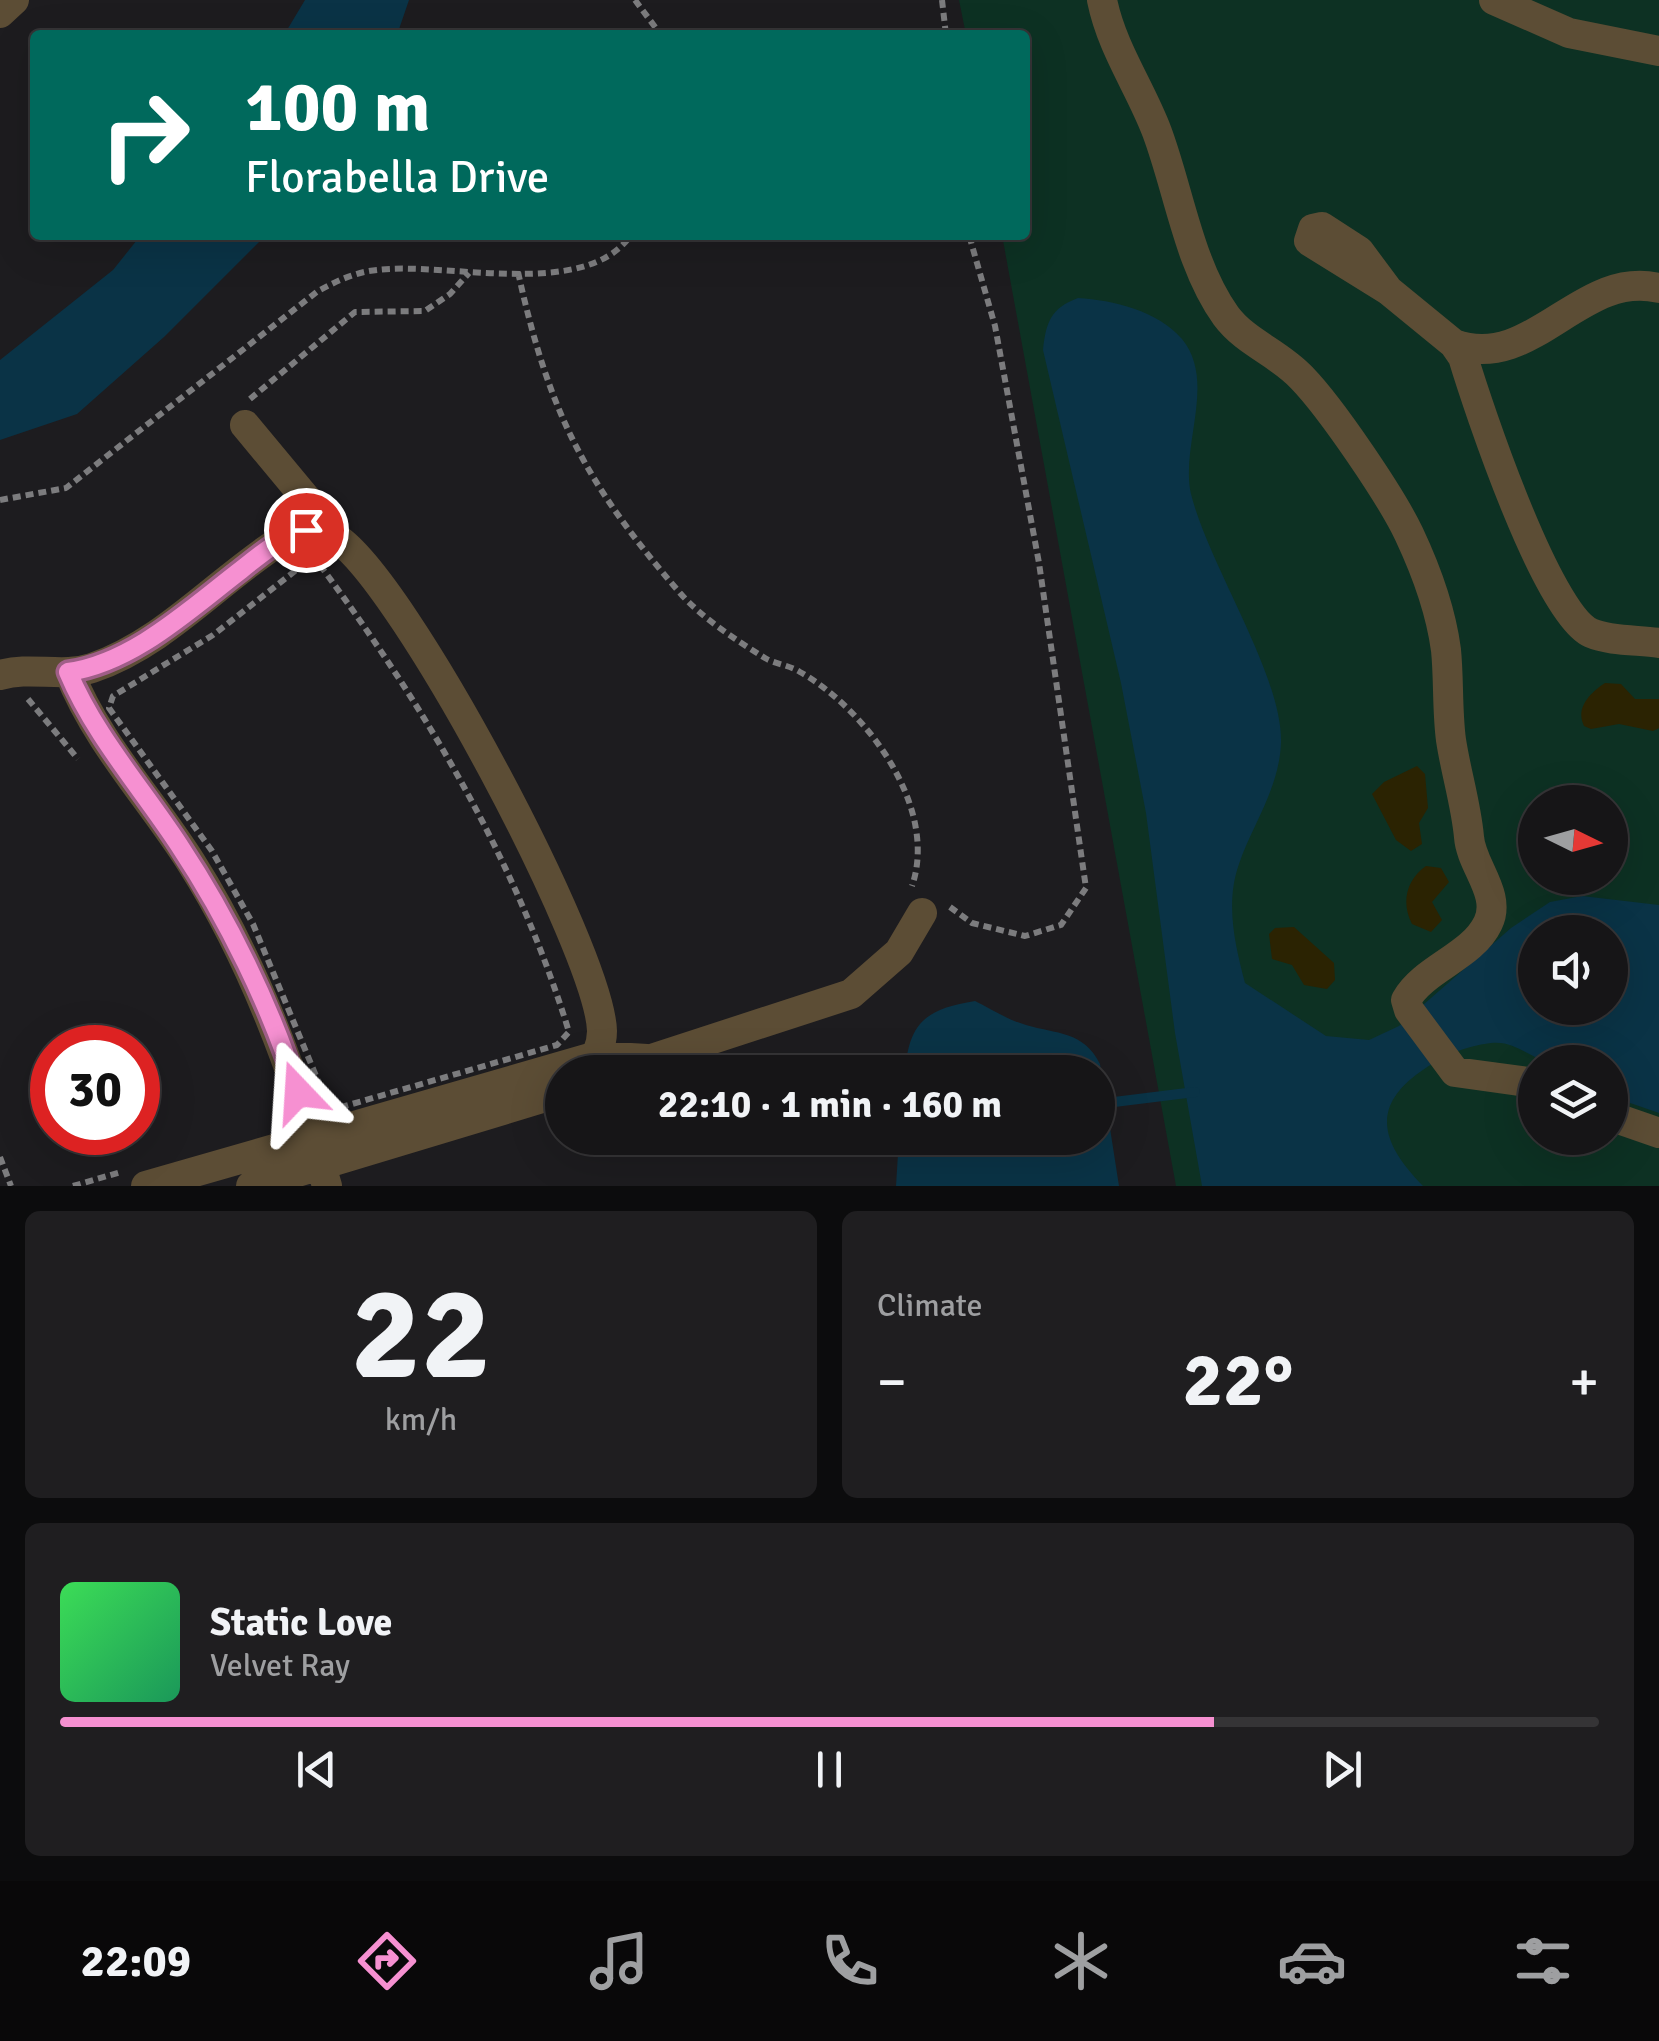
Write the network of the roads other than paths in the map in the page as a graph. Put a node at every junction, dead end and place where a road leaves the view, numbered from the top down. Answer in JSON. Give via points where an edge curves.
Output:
{"nodes":[{"id":1,"x":14,"y":0,"type":"edge"},
{"id":2,"x":1102,"y":0,"type":"edge"},
{"id":3,"x":1494,"y":0,"type":"edge"},
{"id":4,"x":0,"y":14,"type":"edge"},
{"id":5,"x":1659,"y":51,"type":"edge"},
{"id":6,"x":1659,"y":288,"type":"edge"},
{"id":7,"x":1388,"y":290,"type":"dead end"},
{"id":8,"x":1454,"y":344,"type":"junction"},
{"id":9,"x":246,"y":413,"type":"road end"},
{"id":10,"x":310,"y":530,"type":"junction"},
{"id":11,"x":1659,"y":643,"type":"edge"},
{"id":12,"x":68,"y":672,"type":"junction"},
{"id":13,"x":7,"y":688,"type":"edge"},
{"id":14,"x":930,"y":905,"type":"road end"},
{"id":15,"x":600,"y":1055,"type":"edge"},
{"id":16,"x":659,"y":1055,"type":"edge"},
{"id":17,"x":1518,"y":1081,"type":"edge"},
{"id":18,"x":545,"y":1086,"type":"edge"},
{"id":19,"x":545,"y":1097,"type":"edge"},
{"id":20,"x":1628,"y":1122,"type":"edge"},
{"id":21,"x":1659,"y":1133,"type":"edge"},
{"id":22,"x":320,"y":1164,"type":"edge"},
{"id":23,"x":137,"y":1178,"type":"edge"},
{"id":24,"x":251,"y":1186,"type":"edge"}],
"edges":[{"from":1,"to":4,"type":"street"},
{"from":2,"to":17,"type":"street","via":[[1223,312],[1240,333],[1286,362],[1326,408],[1408,533],[1446,648],[1452,747],[1471,854],[1492,910],[1477,938],[1406,1000],[1454,1072]]},
{"from":3,"to":5,"type":"street","via":[[1569,32]]},
{"from":6,"to":8,"type":"street","via":[[1604,291],[1538,333],[1496,350],[1474,352]]},
{"from":7,"to":8,"type":"street"},
{"from":8,"to":11,"type":"street","via":[[1510,494],[1564,603],[1593,635]]},
{"from":9,"to":10,"type":"street","via":[[308,502]]},
{"from":10,"to":12,"type":"street","via":[[276,543],[109,662]]},
{"from":10,"to":15,"type":"street","via":[[342,542],[382,588],[461,708],[568,927],[597,1006]]},
{"from":12,"to":13,"type":"street","via":[[22,668]]},
{"from":12,"to":22,"type":"street","via":[[86,716],[185,854],[231,937],[288,1060]]},
{"from":14,"to":16,"type":"street","via":[[898,952],[850,994]]},
{"from":18,"to":22,"type":"street"},
{"from":19,"to":22,"type":"street"},
{"from":20,"to":21,"type":"street"},
{"from":22,"to":23,"type":"street"},
{"from":22,"to":24,"type":"street"}]}
